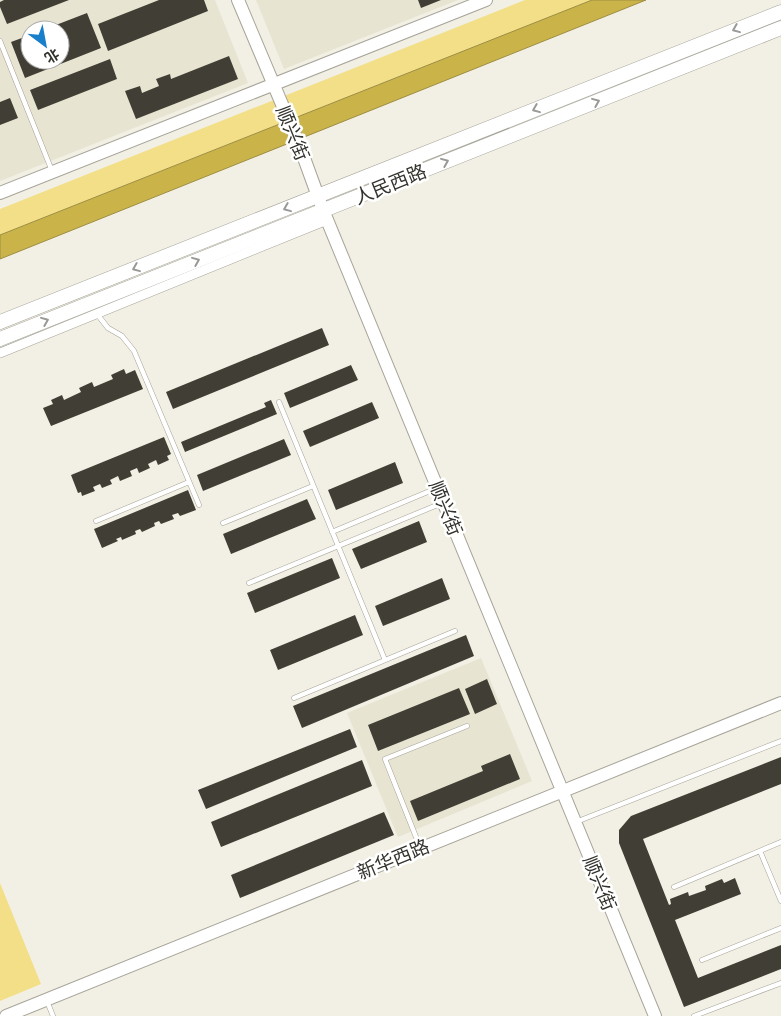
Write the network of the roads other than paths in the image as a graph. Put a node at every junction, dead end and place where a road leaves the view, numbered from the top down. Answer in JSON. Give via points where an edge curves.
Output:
{"nodes":[{"id":1,"x":238,"y":0,"type":"edge"},
{"id":2,"x":486,"y":0,"type":"edge"},
{"id":3,"x":781,"y":12,"type":"edge"},
{"id":4,"x":781,"y":28,"type":"edge"},
{"id":5,"x":0,"y":40,"type":"edge"},
{"id":6,"x":273,"y":84,"type":"junction"},
{"id":7,"x":53,"y":172,"type":"junction"},
{"id":8,"x":0,"y":193,"type":"edge"},
{"id":9,"x":317,"y":196,"type":"junction"},
{"id":10,"x":325,"y":215,"type":"junction"},
{"id":11,"x":94,"y":307,"type":"junction"},
{"id":12,"x":0,"y":322,"type":"edge"},
{"id":13,"x":0,"y":339,"type":"edge"},
{"id":14,"x":0,"y":353,"type":"edge"},
{"id":15,"x":279,"y":402,"type":"dead end"},
{"id":16,"x":189,"y":482,"type":"junction"},
{"id":17,"x":313,"y":486,"type":"junction"},
{"id":18,"x":437,"y":488,"type":"junction"},
{"id":19,"x":443,"y":503,"type":"junction"},
{"id":20,"x":199,"y":505,"type":"dead end"},
{"id":21,"x":96,"y":521,"type":"dead end"},
{"id":22,"x":223,"y":523,"type":"dead end"},
{"id":23,"x":332,"y":532,"type":"junction"},
{"id":24,"x":338,"y":546,"type":"junction"},
{"id":25,"x":249,"y":583,"type":"dead end"},
{"id":26,"x":455,"y":631,"type":"dead end"},
{"id":27,"x":385,"y":660,"type":"junction"},
{"id":28,"x":294,"y":698,"type":"dead end"},
{"id":29,"x":781,"y":703,"type":"edge"},
{"id":30,"x":467,"y":726,"type":"dead end"},
{"id":31,"x":781,"y":741,"type":"edge"},
{"id":32,"x":562,"y":791,"type":"junction"},
{"id":33,"x":575,"y":823,"type":"junction"},
{"id":34,"x":781,"y":842,"type":"edge"},
{"id":35,"x":420,"y":848,"type":"junction"},
{"id":36,"x":760,"y":851,"type":"junction"},
{"id":37,"x":674,"y":887,"type":"dead end"},
{"id":38,"x":781,"y":901,"type":"edge"},
{"id":39,"x":781,"y":928,"type":"edge"},
{"id":40,"x":702,"y":960,"type":"dead end"},
{"id":41,"x":781,"y":983,"type":"edge"},
{"id":42,"x":47,"y":1000,"type":"junction"},
{"id":43,"x":6,"y":1016,"type":"edge"},
{"id":44,"x":53,"y":1016,"type":"edge"},
{"id":45,"x":654,"y":1016,"type":"edge"},
{"id":46,"x":694,"y":1016,"type":"edge"}],
"edges":[{"from":1,"to":6,"type":"street","name":"顺兴街"},
{"from":2,"to":6,"type":"street"},
{"from":3,"to":9,"type":"main road","name":"人民西路","one_way":true},
{"from":10,"to":4,"type":"main road","name":"人民西路","one_way":true},
{"from":5,"to":7,"type":"lane"},
{"from":6,"to":7,"type":"street"},
{"from":6,"to":9,"type":"street","name":"顺兴街"},
{"from":7,"to":8,"type":"street"},
{"from":9,"to":10,"type":"street","name":"顺兴街"},
{"from":9,"to":12,"type":"main road","name":"人民西路","one_way":true},
{"from":11,"to":10,"type":"main road","name":"人民西路","one_way":true},
{"from":10,"to":18,"type":"street","name":"顺兴街"},
{"from":13,"to":11,"type":"main road","name":"人民西路","one_way":true},
{"from":11,"to":14,"type":"street"},
{"from":11,"to":16,"type":"lane","via":[[108,328],[122,336],[134,350]]},
{"from":15,"to":17,"type":"lane"},
{"from":16,"to":20,"type":"lane"},
{"from":16,"to":21,"type":"lane"},
{"from":17,"to":22,"type":"lane"},
{"from":17,"to":23,"type":"lane"},
{"from":18,"to":19,"type":"street","name":"顺兴街"},
{"from":18,"to":23,"type":"lane"},
{"from":19,"to":24,"type":"lane"},
{"from":19,"to":32,"type":"street","name":"顺兴街"},
{"from":23,"to":24,"type":"lane"},
{"from":24,"to":25,"type":"lane"},
{"from":24,"to":27,"type":"lane"},
{"from":26,"to":27,"type":"lane"},
{"from":27,"to":28,"type":"lane"},
{"from":29,"to":32,"type":"street","name":"新华西路"},
{"from":30,"to":35,"type":"lane","via":[[384,760]]},
{"from":31,"to":33,"type":"lane"},
{"from":32,"to":33,"type":"street","name":"顺兴街"},
{"from":32,"to":35,"type":"street","name":"新华西路"},
{"from":33,"to":45,"type":"street","name":"顺兴街"},
{"from":34,"to":36,"type":"lane"},
{"from":35,"to":42,"type":"street","name":"新华西路"},
{"from":36,"to":37,"type":"lane"},
{"from":36,"to":38,"type":"lane"},
{"from":39,"to":40,"type":"lane"},
{"from":41,"to":46,"type":"lane"},
{"from":42,"to":43,"type":"street","name":"新华西路"},
{"from":42,"to":44,"type":"lane"}]}
